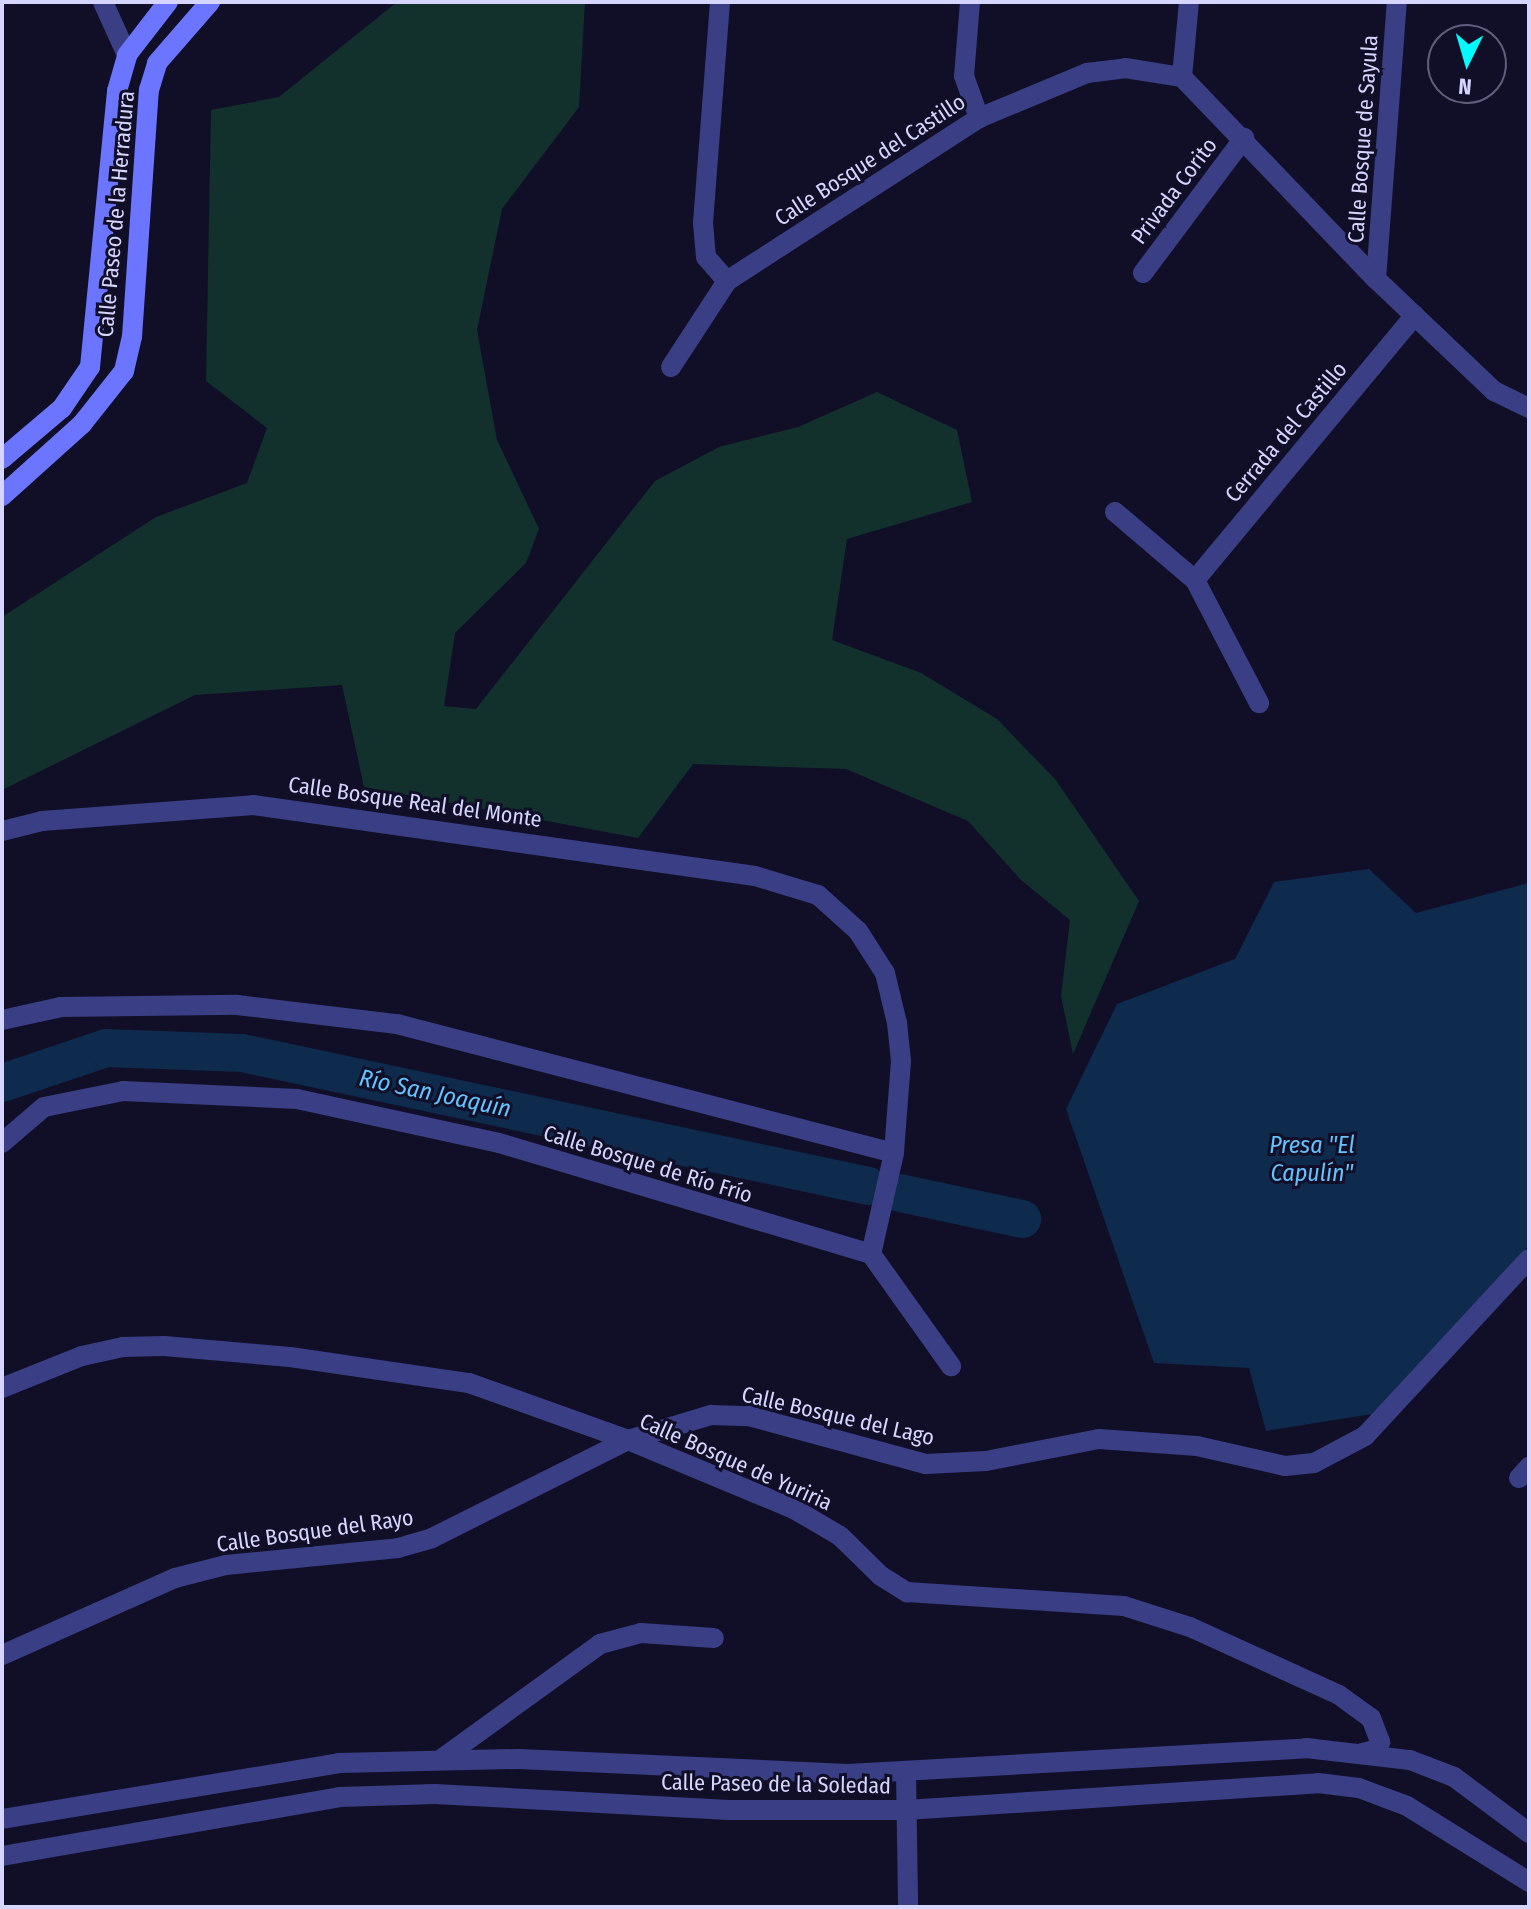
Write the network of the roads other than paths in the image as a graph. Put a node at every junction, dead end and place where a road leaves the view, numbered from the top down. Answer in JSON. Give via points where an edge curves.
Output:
{"nodes":[{"id":1,"x":103,"y":2,"type":"edge"},
{"id":2,"x":168,"y":2,"type":"edge"},
{"id":3,"x":210,"y":2,"type":"edge"},
{"id":4,"x":720,"y":2,"type":"edge"},
{"id":5,"x":970,"y":2,"type":"edge"},
{"id":6,"x":1189,"y":2,"type":"edge"},
{"id":7,"x":1397,"y":2,"type":"edge"},
{"id":8,"x":127,"y":55,"type":"junction"},
{"id":9,"x":1182,"y":77,"type":"junction"},
{"id":10,"x":979,"y":118,"type":"junction"},
{"id":11,"x":1244,"y":138,"type":"junction"},
{"id":12,"x":1143,"y":273,"type":"dead end"},
{"id":13,"x":1376,"y":279,"type":"junction"},
{"id":14,"x":727,"y":281,"type":"junction"},
{"id":15,"x":1415,"y":315,"type":"junction"},
{"id":16,"x":671,"y":367,"type":"dead end"},
{"id":17,"x":1529,"y":408,"type":"edge"},
{"id":18,"x":2,"y":459,"type":"edge"},
{"id":19,"x":2,"y":496,"type":"edge"},
{"id":20,"x":1115,"y":512,"type":"dead end"},
{"id":21,"x":1195,"y":580,"type":"junction"},
{"id":22,"x":1259,"y":703,"type":"dead end"},
{"id":23,"x":2,"y":831,"type":"edge"},
{"id":24,"x":2,"y":1020,"type":"edge"},
{"id":25,"x":2,"y":1143,"type":"edge"},
{"id":26,"x":894,"y":1153,"type":"junction"},
{"id":27,"x":871,"y":1254,"type":"junction"},
{"id":28,"x":1529,"y":1259,"type":"edge"},
{"id":29,"x":951,"y":1366,"type":"dead end"},
{"id":30,"x":2,"y":1388,"type":"edge"},
{"id":31,"x":628,"y":1440,"type":"junction"},
{"id":32,"x":714,"y":1638,"type":"dead end"},
{"id":33,"x":2,"y":1655,"type":"edge"},
{"id":34,"x":1362,"y":1753,"type":"junction"},
{"id":35,"x":440,"y":1760,"type":"junction"},
{"id":36,"x":906,"y":1773,"type":"junction"},
{"id":37,"x":906,"y":1810,"type":"junction"},
{"id":38,"x":2,"y":1819,"type":"edge"},
{"id":39,"x":1529,"y":1833,"type":"edge"},
{"id":40,"x":2,"y":1856,"type":"edge"},
{"id":41,"x":1529,"y":1882,"type":"edge"},
{"id":42,"x":908,"y":1907,"type":"edge"}],
"edges":[{"from":1,"to":8,"type":"street"},
{"from":2,"to":8,"type":"main road","name":"Calle Paseo de la Herradura"},
{"from":3,"to":19,"type":"main road","name":"Calle Paseo de la Herradura","via":[[157,63],[149,90],[133,323],[124,371],[82,424]]},
{"from":4,"to":14,"type":"street","via":[[703,223],[706,257]]},
{"from":5,"to":10,"type":"street","via":[[964,76]]},
{"from":6,"to":9,"type":"street"},
{"from":7,"to":13,"type":"street","name":"Calle Bosque de Sayula"},
{"from":8,"to":18,"type":"main road","name":"Calle Paseo de la Herradura","via":[[117,91],[90,367],[62,408]]},
{"from":9,"to":10,"type":"street","name":"Calle Bosque del Castillo","via":[[1125,68],[1087,73]]},
{"from":9,"to":11,"type":"street"},
{"from":10,"to":14,"type":"street","name":"Calle Bosque del Castillo"},
{"from":11,"to":12,"type":"street","name":"Privada Corito"},
{"from":11,"to":13,"type":"street"},
{"from":13,"to":15,"type":"street"},
{"from":14,"to":16,"type":"street"},
{"from":15,"to":17,"type":"street","via":[[1494,391]]},
{"from":15,"to":21,"type":"street","name":"Cerrada del Castillo"},
{"from":20,"to":21,"type":"street"},
{"from":21,"to":22,"type":"street"},
{"from":23,"to":26,"type":"street","name":"Calle Bosque Real del Monte","via":[[42,821],[253,805],[755,876],[818,895],[858,931],[885,973],[901,1061]]},
{"from":24,"to":26,"type":"street","via":[[61,1007],[237,1005],[397,1024]]},
{"from":25,"to":27,"type":"street","name":"Calle Bosque de Río Frío","via":[[44,1107],[123,1091],[297,1099],[499,1143]]},
{"from":26,"to":27,"type":"street"},
{"from":27,"to":29,"type":"street"},
{"from":28,"to":31,"type":"street","name":"Calle Bosque del Lago","via":[[1365,1436],[1314,1463],[1285,1466],[1197,1446],[1099,1439],[986,1461],[926,1464],[749,1416],[711,1415]]},
{"from":30,"to":31,"type":"street","name":"Calle Bosque de Yuriria","via":[[82,1356],[164,1346],[290,1357],[469,1383]]},
{"from":31,"to":33,"type":"street","name":"Calle Bosque del Rayo","via":[[432,1538],[398,1548],[226,1565],[175,1578]]},
{"from":31,"to":34,"type":"street","name":"Calle Bosque de Yuriria","via":[[794,1509],[840,1536],[881,1576],[907,1592],[1124,1606],[1190,1627],[1339,1695],[1371,1718],[1380,1742],[1375,1750]]},
{"from":32,"to":35,"type":"street","via":[[641,1633],[600,1644]]},
{"from":34,"to":36,"type":"street","name":"Calle Paseo de la Soledad","via":[[1250,1748]]},
{"from":34,"to":39,"type":"street","name":"Calle Paseo de la Soledad","via":[[1410,1760],[1454,1777]]},
{"from":35,"to":36,"type":"street","name":"Calle Paseo de la Soledad"},
{"from":35,"to":38,"type":"street","name":"Calle Paseo de la Soledad","via":[[339,1763]]},
{"from":36,"to":37,"type":"street"},
{"from":37,"to":40,"type":"street","name":"Calle Paseo de la Soledad","via":[[729,1810],[435,1794],[340,1797]]},
{"from":37,"to":41,"type":"street","name":"Calle Paseo de la Soledad","via":[[1331,1785],[1359,1788],[1407,1806]]},
{"from":37,"to":42,"type":"street"}]}
